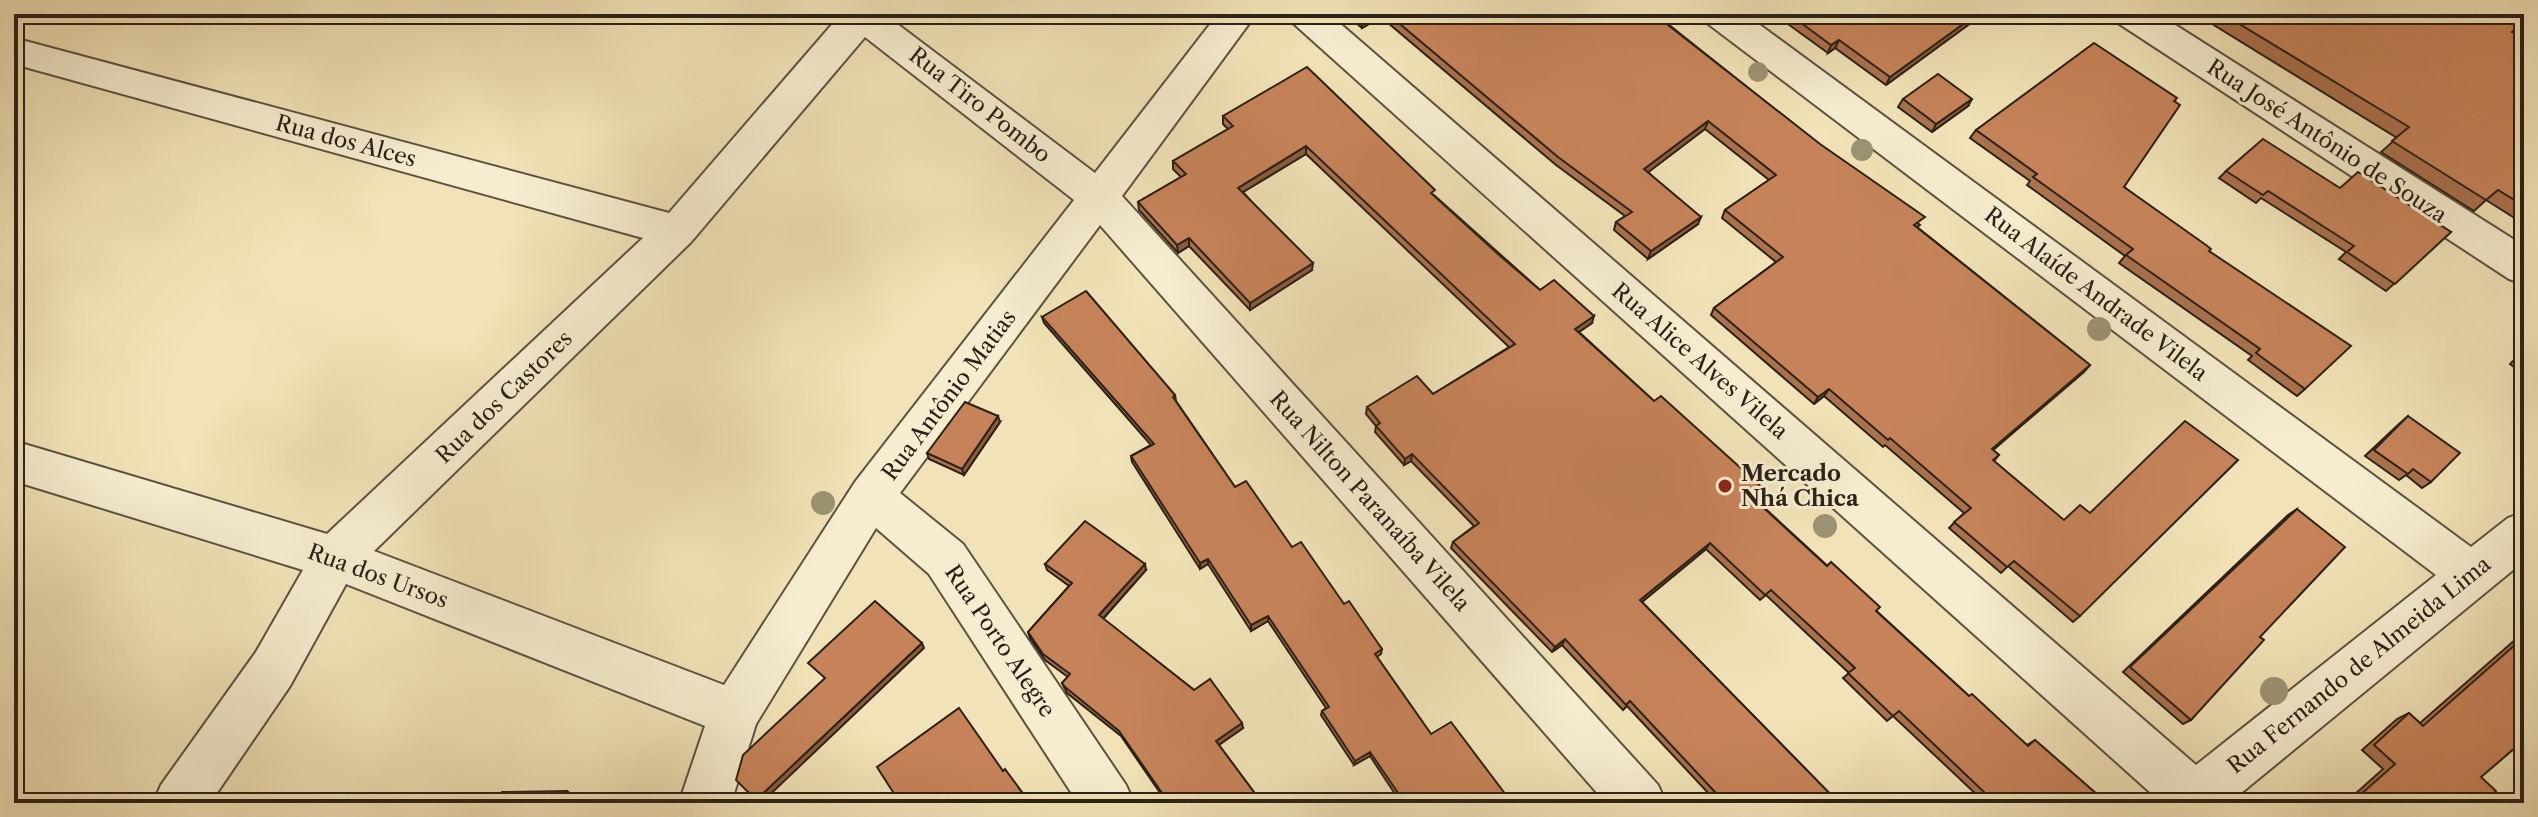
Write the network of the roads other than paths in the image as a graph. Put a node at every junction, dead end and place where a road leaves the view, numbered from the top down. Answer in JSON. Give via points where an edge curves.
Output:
{"nodes":[{"id":1,"x":861,"y":14,"type":"edge"},
{"id":2,"x":1238,"y":14,"type":"edge"},
{"id":3,"x":1306,"y":14,"type":"edge"},
{"id":4,"x":1720,"y":14,"type":"edge"},
{"id":5,"x":2131,"y":14,"type":"edge"},
{"id":6,"x":14,"y":51,"type":"edge"},
{"id":7,"x":1100,"y":198,"type":"junction"},
{"id":8,"x":677,"y":231,"type":"junction"},
{"id":9,"x":2524,"y":267,"type":"edge"},
{"id":10,"x":14,"y":461,"type":"edge"},
{"id":11,"x":871,"y":496,"type":"junction"},
{"id":12,"x":2524,"y":533,"type":"edge"},
{"id":13,"x":335,"y":558,"type":"junction"},
{"id":14,"x":2471,"y":574,"type":"junction"},
{"id":15,"x":734,"y":713,"type":"junction"},
{"id":16,"x":2198,"y":800,"type":"edge"},
{"id":17,"x":179,"y":803,"type":"edge"},
{"id":18,"x":705,"y":803,"type":"edge"},
{"id":19,"x":1108,"y":803,"type":"edge"},
{"id":20,"x":1640,"y":803,"type":"edge"}],
"edges":[{"from":1,"to":7,"type":"street","name":"Rua Tiro Pombo"},
{"from":1,"to":8,"type":"street","name":"Rua dos Castores"},
{"from":2,"to":7,"type":"street","name":"Rua Antônio Matias"},
{"from":3,"to":16,"type":"street","name":"Rua Alice Alves Vilela"},
{"from":4,"to":14,"type":"street","name":"Rua Alaíde Andrade Vilela"},
{"from":5,"to":9,"type":"street","name":"Rua José Antônio de Souza"},
{"from":6,"to":8,"type":"street","name":"Rua dos Alces"},
{"from":7,"to":11,"type":"street","name":"Rua Antônio Matias"},
{"from":7,"to":20,"type":"street","name":"Rua Nilton Paranaíba Vilela"},
{"from":8,"to":13,"type":"street","name":"Rua dos Castores"},
{"from":10,"to":13,"type":"street","name":"Rua dos Ursos"},
{"from":11,"to":15,"type":"street","name":"Rua Antônio Matias"},
{"from":11,"to":19,"type":"street","name":"Rua Porto Alegre","via":[[946,559]]},
{"from":12,"to":14,"type":"street","name":"Rua Fernando de Almeida Lima"},
{"from":13,"to":15,"type":"street","name":"Rua dos Ursos"},
{"from":13,"to":17,"type":"street","name":"Rua dos Castores","via":[[273,669]]},
{"from":14,"to":16,"type":"street","name":"Rua Fernando de Almeida Lima"},
{"from":15,"to":18,"type":"street","name":"Rua Antônio Matias"}]}
